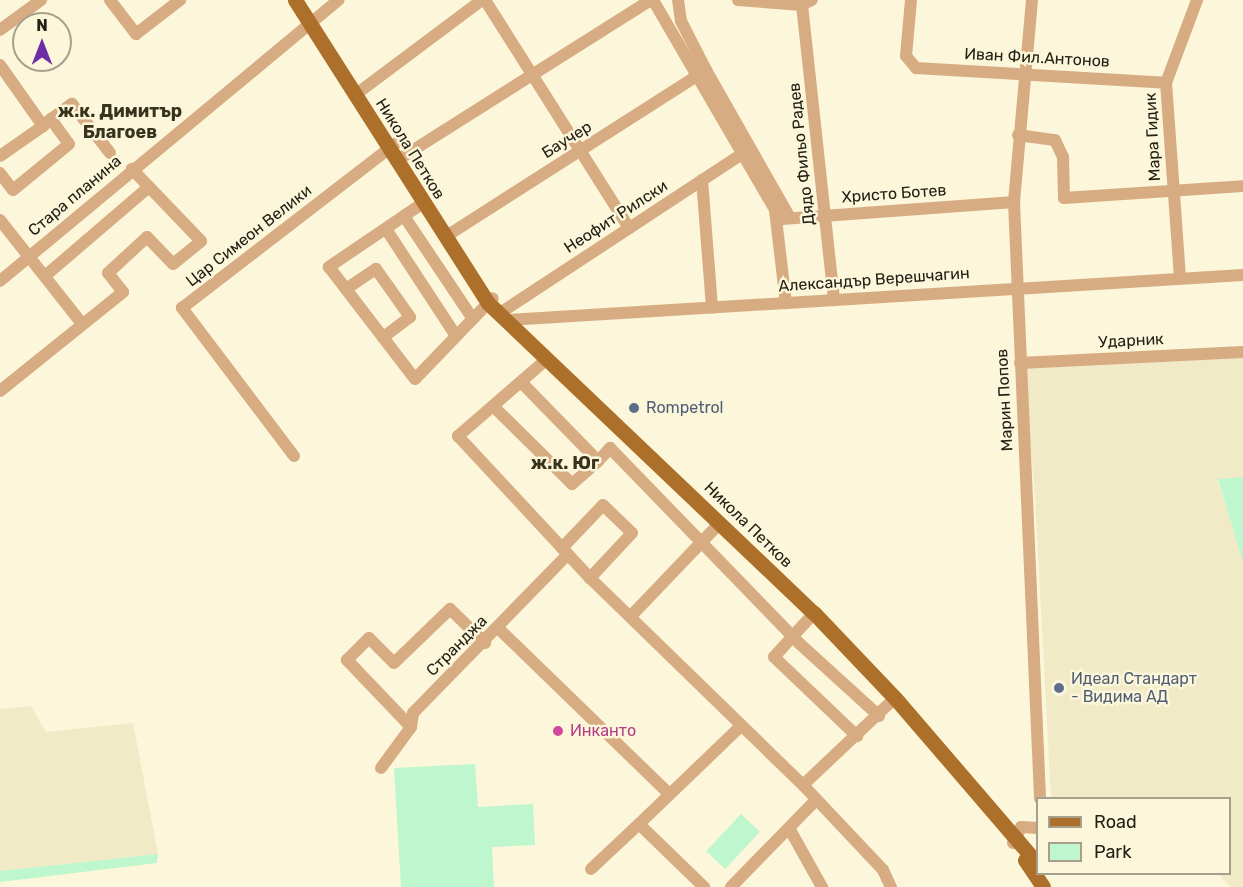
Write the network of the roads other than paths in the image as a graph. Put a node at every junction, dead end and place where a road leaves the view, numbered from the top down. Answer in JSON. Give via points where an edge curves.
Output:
{"nodes":[{"id":1,"x":41,"y":0,"type":"edge"},
{"id":2,"x":110,"y":0,"type":"edge"},
{"id":3,"x":180,"y":0,"type":"edge"},
{"id":4,"x":295,"y":0,"type":"edge"},
{"id":5,"x":307,"y":0,"type":"edge"},
{"id":6,"x":338,"y":0,"type":"edge"},
{"id":7,"x":483,"y":0,"type":"edge"},
{"id":8,"x":678,"y":0,"type":"edge"},
{"id":9,"x":738,"y":0,"type":"edge"},
{"id":10,"x":910,"y":0,"type":"edge"},
{"id":11,"x":1032,"y":0,"type":"edge"},
{"id":12,"x":649,"y":1,"type":"edge"},
{"id":13,"x":1192,"y":1,"type":"edge"},
{"id":14,"x":807,"y":3,"type":"edge"},
{"id":15,"x":315,"y":20,"type":"junction"},
{"id":16,"x":0,"y":30,"type":"edge"},
{"id":17,"x":0,"y":65,"type":"edge"},
{"id":18,"x":701,"y":73,"type":"junction"},
{"id":19,"x":1025,"y":73,"type":"junction"},
{"id":20,"x":532,"y":74,"type":"junction"},
{"id":21,"x":1166,"y":82,"type":"junction"},
{"id":22,"x":359,"y":92,"type":"junction"},
{"id":23,"x":47,"y":123,"type":"junction"},
{"id":24,"x":1018,"y":135,"type":"junction"},
{"id":25,"x":580,"y":150,"type":"junction"},
{"id":26,"x":747,"y":151,"type":"junction"},
{"id":27,"x":396,"y":152,"type":"junction"},
{"id":28,"x":110,"y":153,"type":"dead end"},
{"id":29,"x":1,"y":154,"type":"edge"},
{"id":30,"x":132,"y":170,"type":"junction"},
{"id":31,"x":0,"y":173,"type":"edge"},
{"id":32,"x":702,"y":180,"type":"junction"},
{"id":33,"x":1243,"y":186,"type":"edge"},
{"id":34,"x":149,"y":187,"type":"junction"},
{"id":35,"x":1173,"y":193,"type":"junction"},
{"id":36,"x":1014,"y":202,"type":"junction"},
{"id":37,"x":423,"y":203,"type":"junction"},
{"id":38,"x":404,"y":216,"type":"junction"},
{"id":39,"x":825,"y":216,"type":"junction"},
{"id":40,"x":784,"y":219,"type":"junction"},
{"id":41,"x":0,"y":220,"type":"edge"},
{"id":42,"x":386,"y":228,"type":"junction"},
{"id":43,"x":629,"y":228,"type":"junction"},
{"id":44,"x":448,"y":234,"type":"junction"},
{"id":45,"x":29,"y":256,"type":"junction"},
{"id":46,"x":1243,"y":275,"type":"edge"},
{"id":47,"x":45,"y":276,"type":"junction"},
{"id":48,"x":1180,"y":278,"type":"junction"},
{"id":49,"x":0,"y":281,"type":"edge"},
{"id":50,"x":1017,"y":287,"type":"junction"},
{"id":51,"x":346,"y":289,"type":"junction"},
{"id":52,"x":524,"y":297,"type":"junction"},
{"id":53,"x":834,"y":300,"type":"junction"},
{"id":54,"x":786,"y":303,"type":"junction"},
{"id":55,"x":711,"y":308,"type":"junction"},
{"id":56,"x":497,"y":309,"type":"junction"},
{"id":57,"x":473,"y":319,"type":"junction"},
{"id":58,"x":534,"y":319,"type":"junction"},
{"id":59,"x":82,"y":324,"type":"junction"},
{"id":60,"x":456,"y":336,"type":"junction"},
{"id":61,"x":383,"y":337,"type":"junction"},
{"id":62,"x":1243,"y":352,"type":"edge"},
{"id":63,"x":547,"y":359,"type":"junction"},
{"id":64,"x":1020,"y":363,"type":"junction"},
{"id":65,"x":521,"y":382,"type":"junction"},
{"id":66,"x":0,"y":391,"type":"edge"},
{"id":67,"x":493,"y":406,"type":"junction"},
{"id":68,"x":294,"y":456,"type":"dead end"},
{"id":69,"x":598,"y":461,"type":"junction"},
{"id":70,"x":720,"y":523,"type":"junction"},
{"id":71,"x":703,"y":541,"type":"junction"},
{"id":72,"x":565,"y":551,"type":"junction"},
{"id":73,"x":590,"y":578,"type":"junction"},
{"id":74,"x":814,"y":613,"type":"junction"},
{"id":75,"x":631,"y":616,"type":"junction"},
{"id":76,"x":498,"y":628,"type":"junction"},
{"id":77,"x":794,"y":634,"type":"junction"},
{"id":78,"x":484,"y":643,"type":"junction"},
{"id":79,"x":895,"y":698,"type":"junction"},
{"id":80,"x":879,"y":716,"type":"junction"},
{"id":81,"x":741,"y":726,"type":"junction"},
{"id":82,"x":411,"y":727,"type":"junction"},
{"id":83,"x":857,"y":736,"type":"junction"},
{"id":84,"x":381,"y":768,"type":"dead end"},
{"id":85,"x":803,"y":785,"type":"junction"},
{"id":86,"x":669,"y":794,"type":"junction"},
{"id":87,"x":1040,"y":797,"type":"edge"},
{"id":88,"x":816,"y":800,"type":"junction"},
{"id":89,"x":639,"y":824,"type":"junction"},
{"id":90,"x":1032,"y":827,"type":"edge"},
{"id":91,"x":789,"y":828,"type":"junction"},
{"id":92,"x":1025,"y":851,"type":"edge"},
{"id":93,"x":591,"y":869,"type":"dead end"},
{"id":94,"x":1036,"y":871,"type":"edge"},
{"id":95,"x":734,"y":886,"type":"edge"},
{"id":96,"x":704,"y":887,"type":"edge"},
{"id":97,"x":822,"y":887,"type":"edge"},
{"id":98,"x":891,"y":887,"type":"edge"}],
"edges":[{"from":1,"to":16,"type":"street"},
{"from":2,"to":3,"type":"street","via":[[136,34]]},
{"from":4,"to":15,"type":"main road","name":"Никола Петков"},
{"from":5,"to":15,"type":"main road","name":"Никола Петков"},
{"from":6,"to":15,"type":"street","name":"Стара планина"},
{"from":7,"to":20,"type":"street"},
{"from":7,"to":22,"type":"street"},
{"from":8,"to":18,"type":"street","via":[[681,21]]},
{"from":9,"to":14,"type":"street"},
{"from":10,"to":19,"type":"street","name":"Иван Фил.Антонов","via":[[908,62],[916,68]]},
{"from":11,"to":19,"type":"street","name":"Марин Попов"},
{"from":12,"to":18,"type":"street"},
{"from":12,"to":20,"type":"street","name":"Цар Симеон Велики"},
{"from":13,"to":21,"type":"street","name":"Мара Гидик"},
{"from":14,"to":39,"type":"street","name":"Дядо Фильо Радев"},
{"from":15,"to":22,"type":"main road","name":"Никола Петков"},
{"from":15,"to":30,"type":"street","name":"Стара планина"},
{"from":17,"to":23,"type":"street"},
{"from":18,"to":25,"type":"street","name":"Баучер"},
{"from":18,"to":26,"type":"street"},
{"from":19,"to":21,"type":"street","name":"Иван Фил.Антонов"},
{"from":19,"to":24,"type":"street","name":"Марин Попов"},
{"from":20,"to":25,"type":"street"},
{"from":20,"to":27,"type":"street","name":"Цар Симеон Велики"},
{"from":21,"to":35,"type":"street","name":"Мара Гидик","via":[[1172,121]]},
{"from":22,"to":27,"type":"main road","name":"Никола Петков"},
{"from":23,"to":28,"type":"street","via":[[72,104]]},
{"from":23,"to":29,"type":"street"},
{"from":23,"to":31,"type":"street","via":[[69,144],[14,190]]},
{"from":24,"to":35,"type":"street","via":[[1055,141],[1063,157],[1064,198]]},
{"from":24,"to":36,"type":"street","name":"Марин Попов"},
{"from":25,"to":43,"type":"street"},
{"from":25,"to":44,"type":"street","name":"Баучер"},
{"from":26,"to":32,"type":"street","name":"Неофит Рилски"},
{"from":26,"to":40,"type":"street"},
{"from":27,"to":37,"type":"main road","name":"Никола Петков"},
{"from":27,"to":44,"type":"main road","name":"Никола Петков"},
{"from":27,"to":68,"type":"street","name":"Цар Симеон Велики","via":[[182,309]]},
{"from":30,"to":34,"type":"street"},
{"from":30,"to":45,"type":"street","name":"Стара планина"},
{"from":32,"to":43,"type":"street","name":"Неофит Рилски"},
{"from":32,"to":55,"type":"street"},
{"from":33,"to":35,"type":"street"},
{"from":34,"to":47,"type":"street"},
{"from":34,"to":59,"type":"street","via":[[201,241],[172,264],[147,237],[108,273],[123,292]]},
{"from":35,"to":48,"type":"street","name":"Мара Гидик"},
{"from":36,"to":39,"type":"street","name":"Христо Ботев"},
{"from":36,"to":50,"type":"street","name":"Марин Попов"},
{"from":37,"to":38,"type":"street"},
{"from":37,"to":44,"type":"main road","name":"Никола Петков"},
{"from":38,"to":42,"type":"street"},
{"from":38,"to":57,"type":"street"},
{"from":39,"to":40,"type":"street","name":"Христо Ботев"},
{"from":39,"to":53,"type":"street","name":"Дядо Фильо Радев"},
{"from":40,"to":54,"type":"street"},
{"from":41,"to":45,"type":"street"},
{"from":42,"to":51,"type":"street","via":[[329,267]]},
{"from":42,"to":60,"type":"street"},
{"from":43,"to":52,"type":"street","name":"Неофит Рилски"},
{"from":44,"to":56,"type":"main road","name":"Никола Петков"},
{"from":45,"to":47,"type":"street"},
{"from":45,"to":49,"type":"street","name":"Стара планина"},
{"from":46,"to":48,"type":"street","name":"Александър Верешчагин"},
{"from":47,"to":59,"type":"street"},
{"from":48,"to":50,"type":"street","name":"Александър Верешчагин"},
{"from":50,"to":53,"type":"street","name":"Александър Верешчагин"},
{"from":50,"to":64,"type":"street","name":"Марин Попов"},
{"from":51,"to":61,"type":"street"},
{"from":51,"to":61,"type":"street","via":[[376,269],[410,317]]},
{"from":52,"to":56,"type":"street","name":"Неофит Рилски"},
{"from":52,"to":58,"type":"street","via":[[525,308]]},
{"from":53,"to":54,"type":"street","name":"Александър Верешчагин"},
{"from":54,"to":55,"type":"street","name":"Александър Верешчагин"},
{"from":55,"to":58,"type":"street","name":"Александър Верешчагин"},
{"from":56,"to":57,"type":"street","name":"Неофит Рилски"},
{"from":56,"to":58,"type":"street","name":"Александър Верешчагин"},
{"from":56,"to":63,"type":"main road","name":"Никола Петков"},
{"from":57,"to":60,"type":"street","name":"Неофит Рилски"},
{"from":59,"to":66,"type":"street"},
{"from":60,"to":61,"type":"street","name":"Неофит Рилски","via":[[415,379]]},
{"from":62,"to":64,"type":"street","name":"Ударник"},
{"from":63,"to":65,"type":"street"},
{"from":63,"to":70,"type":"main road","name":"Никола Петков"},
{"from":64,"to":87,"type":"street","name":"Марин Попов"},
{"from":65,"to":67,"type":"street"},
{"from":65,"to":69,"type":"street"},
{"from":67,"to":69,"type":"street","via":[[573,484]]},
{"from":67,"to":72,"type":"street","via":[[458,436]]},
{"from":69,"to":71,"type":"street","via":[[610,448]]},
{"from":70,"to":71,"type":"street"},
{"from":70,"to":74,"type":"main road","name":"Никола Петков"},
{"from":71,"to":75,"type":"street"},
{"from":71,"to":77,"type":"street"},
{"from":72,"to":73,"type":"street"},
{"from":72,"to":73,"type":"street","name":"Странджа","via":[[603,505],[632,532]]},
{"from":72,"to":76,"type":"street","name":"Странджа"},
{"from":73,"to":75,"type":"street"},
{"from":74,"to":77,"type":"street"},
{"from":74,"to":79,"type":"main road","name":"Никола Петков"},
{"from":75,"to":81,"type":"street"},
{"from":76,"to":78,"type":"street","name":"Странджа"},
{"from":76,"to":86,"type":"street"},
{"from":77,"to":80,"type":"street"},
{"from":77,"to":83,"type":"street","via":[[774,657]]},
{"from":78,"to":82,"type":"street","name":"Странджа","via":[[413,713]]},
{"from":78,"to":82,"type":"street","via":[[450,609],[394,663],[369,638],[347,660]]},
{"from":79,"to":80,"type":"street"},
{"from":79,"to":92,"type":"main road","name":"Никола Петков","via":[[958,775],[984,814]]},
{"from":80,"to":83,"type":"street"},
{"from":81,"to":85,"type":"street"},
{"from":81,"to":86,"type":"street"},
{"from":82,"to":84,"type":"street","name":"Странджа"},
{"from":83,"to":85,"type":"street"},
{"from":85,"to":88,"type":"street"},
{"from":86,"to":89,"type":"street"},
{"from":88,"to":91,"type":"street"},
{"from":88,"to":98,"type":"street","via":[[883,870]]},
{"from":89,"to":93,"type":"street"},
{"from":89,"to":96,"type":"street"},
{"from":90,"to":92,"type":"street"},
{"from":91,"to":95,"type":"street"},
{"from":91,"to":97,"type":"street"},
{"from":92,"to":94,"type":"main road","name":"Никола Петков"}]}
